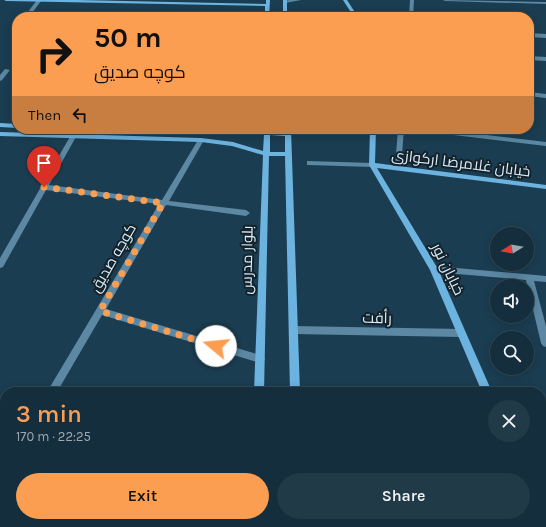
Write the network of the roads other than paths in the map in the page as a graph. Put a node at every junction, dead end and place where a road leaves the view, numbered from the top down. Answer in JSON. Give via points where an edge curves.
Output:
{"nodes":[{"id":1,"x":6,"y":0,"type":"edge"},
{"id":2,"x":90,"y":0,"type":"edge"},
{"id":3,"x":299,"y":0,"type":"edge"},
{"id":4,"x":345,"y":0,"type":"edge"},
{"id":5,"x":412,"y":0,"type":"edge"},
{"id":6,"x":445,"y":0,"type":"edge"},
{"id":7,"x":460,"y":0,"type":"edge"},
{"id":8,"x":39,"y":1,"type":"edge"},
{"id":9,"x":155,"y":1,"type":"edge"},
{"id":10,"x":285,"y":1,"type":"edge"},
{"id":11,"x":522,"y":1,"type":"edge"},
{"id":12,"x":221,"y":2,"type":"edge"},
{"id":13,"x":268,"y":3,"type":"edge"},
{"id":14,"x":546,"y":3,"type":"edge"},
{"id":15,"x":30,"y":12,"type":"edge"},
{"id":16,"x":286,"y":12,"type":"edge"},
{"id":17,"x":353,"y":12,"type":"edge"},
{"id":18,"x":411,"y":12,"type":"edge"},
{"id":19,"x":534,"y":35,"type":"edge"},
{"id":20,"x":546,"y":36,"type":"edge"},
{"id":21,"x":534,"y":58,"type":"edge"},
{"id":22,"x":546,"y":59,"type":"edge"},
{"id":23,"x":7,"y":70,"type":"dead end"},
{"id":24,"x":0,"y":78,"type":"edge"},
{"id":25,"x":534,"y":95,"type":"edge"},
{"id":26,"x":546,"y":96,"type":"edge"},
{"id":27,"x":0,"y":126,"type":"edge"},
{"id":28,"x":12,"y":126,"type":"edge"},
{"id":29,"x":0,"y":134,"type":"edge"},
{"id":30,"x":12,"y":134,"type":"edge"},
{"id":31,"x":73,"y":134,"type":"edge"},
{"id":32,"x":106,"y":134,"type":"edge"},
{"id":33,"x":267,"y":134,"type":"edge"},
{"id":34,"x":288,"y":134,"type":"edge"},
{"id":35,"x":373,"y":134,"type":"edge"},
{"id":36,"x":401,"y":134,"type":"edge"},
{"id":37,"x":462,"y":134,"type":"edge"},
{"id":38,"x":201,"y":140,"type":"junction"},
{"id":39,"x":546,"y":144,"type":"edge"},
{"id":40,"x":267,"y":154,"type":"junction"},
{"id":41,"x":289,"y":154,"type":"junction"},
{"id":42,"x":309,"y":163,"type":"dead end"},
{"id":43,"x":372,"y":165,"type":"junction"},
{"id":44,"x":398,"y":167,"type":"junction"},
{"id":45,"x":546,"y":186,"type":"edge"},
{"id":46,"x":44,"y":187,"type":"junction"},
{"id":47,"x":163,"y":203,"type":"junction"},
{"id":48,"x":246,"y":213,"type":"dead end"},
{"id":49,"x":0,"y":265,"type":"edge"},
{"id":50,"x":434,"y":270,"type":"junction"},
{"id":51,"x":530,"y":277,"type":"junction"},
{"id":52,"x":546,"y":279,"type":"edge"},
{"id":53,"x":100,"y":311,"type":"junction"},
{"id":54,"x":293,"y":330,"type":"junction"},
{"id":55,"x":461,"y":333,"type":"junction"},
{"id":56,"x":546,"y":343,"type":"edge"},
{"id":57,"x":260,"y":359,"type":"junction"},
{"id":58,"x":55,"y":387,"type":"edge"},
{"id":59,"x":259,"y":387,"type":"edge"},
{"id":60,"x":295,"y":387,"type":"edge"},
{"id":61,"x":485,"y":387,"type":"edge"}],
"edges":[{"from":1,"to":8,"type":"street"},
{"from":2,"to":8,"type":"street"},
{"from":2,"to":9,"type":"street"},
{"from":3,"to":10,"type":"street"},
{"from":4,"to":17,"type":"street"},
{"from":5,"to":18,"type":"street"},
{"from":6,"to":7,"type":"street"},
{"from":7,"to":11,"type":"street"},
{"from":8,"to":15,"type":"street"},
{"from":9,"to":12,"type":"street"},
{"from":10,"to":16,"type":"street"},
{"from":11,"to":14,"type":"street"},
{"from":12,"to":13,"type":"street"},
{"from":19,"to":20,"type":"street"},
{"from":21,"to":22,"type":"street"},
{"from":23,"to":24,"type":"street"},
{"from":25,"to":26,"type":"street"},
{"from":27,"to":28,"type":"street"},
{"from":29,"to":30,"type":"street"},
{"from":31,"to":46,"type":"street"},
{"from":32,"to":38,"type":"street"},
{"from":33,"to":40,"type":"street","name":"بلوار مدرس"},
{"from":34,"to":41,"type":"street"},
{"from":35,"to":43,"type":"street"},
{"from":36,"to":44,"type":"street"},
{"from":37,"to":39,"type":"street"},
{"from":38,"to":40,"type":"street","via":[[233,144]]},
{"from":38,"to":47,"type":"street","name":"کوچه صدیق"},
{"from":40,"to":41,"type":"street"},
{"from":40,"to":57,"type":"street","name":"بلوار مدرس"},
{"from":41,"to":54,"type":"street"},
{"from":42,"to":43,"type":"street"},
{"from":43,"to":44,"type":"street","name":"خیابان غلامرضا ارکوازی"},
{"from":43,"to":50,"type":"street","name":"خیابان نور"},
{"from":44,"to":45,"type":"street","name":"خیابان غلامرضا ارکوازی"},
{"from":46,"to":47,"type":"street"},
{"from":46,"to":49,"type":"street"},
{"from":47,"to":48,"type":"street"},
{"from":47,"to":53,"type":"street","name":"کوچه صدیق"},
{"from":50,"to":51,"type":"street"},
{"from":50,"to":55,"type":"street","name":"خیابان نور"},
{"from":51,"to":52,"type":"street"},
{"from":51,"to":56,"type":"street"},
{"from":53,"to":57,"type":"street"},
{"from":53,"to":58,"type":"street","name":"کوچه صدیق"},
{"from":54,"to":55,"type":"street","name":"رأفت"},
{"from":54,"to":60,"type":"street"},
{"from":55,"to":61,"type":"street","name":"خیابان نور"},
{"from":57,"to":59,"type":"street","name":"بلوار مدرس"}]}
